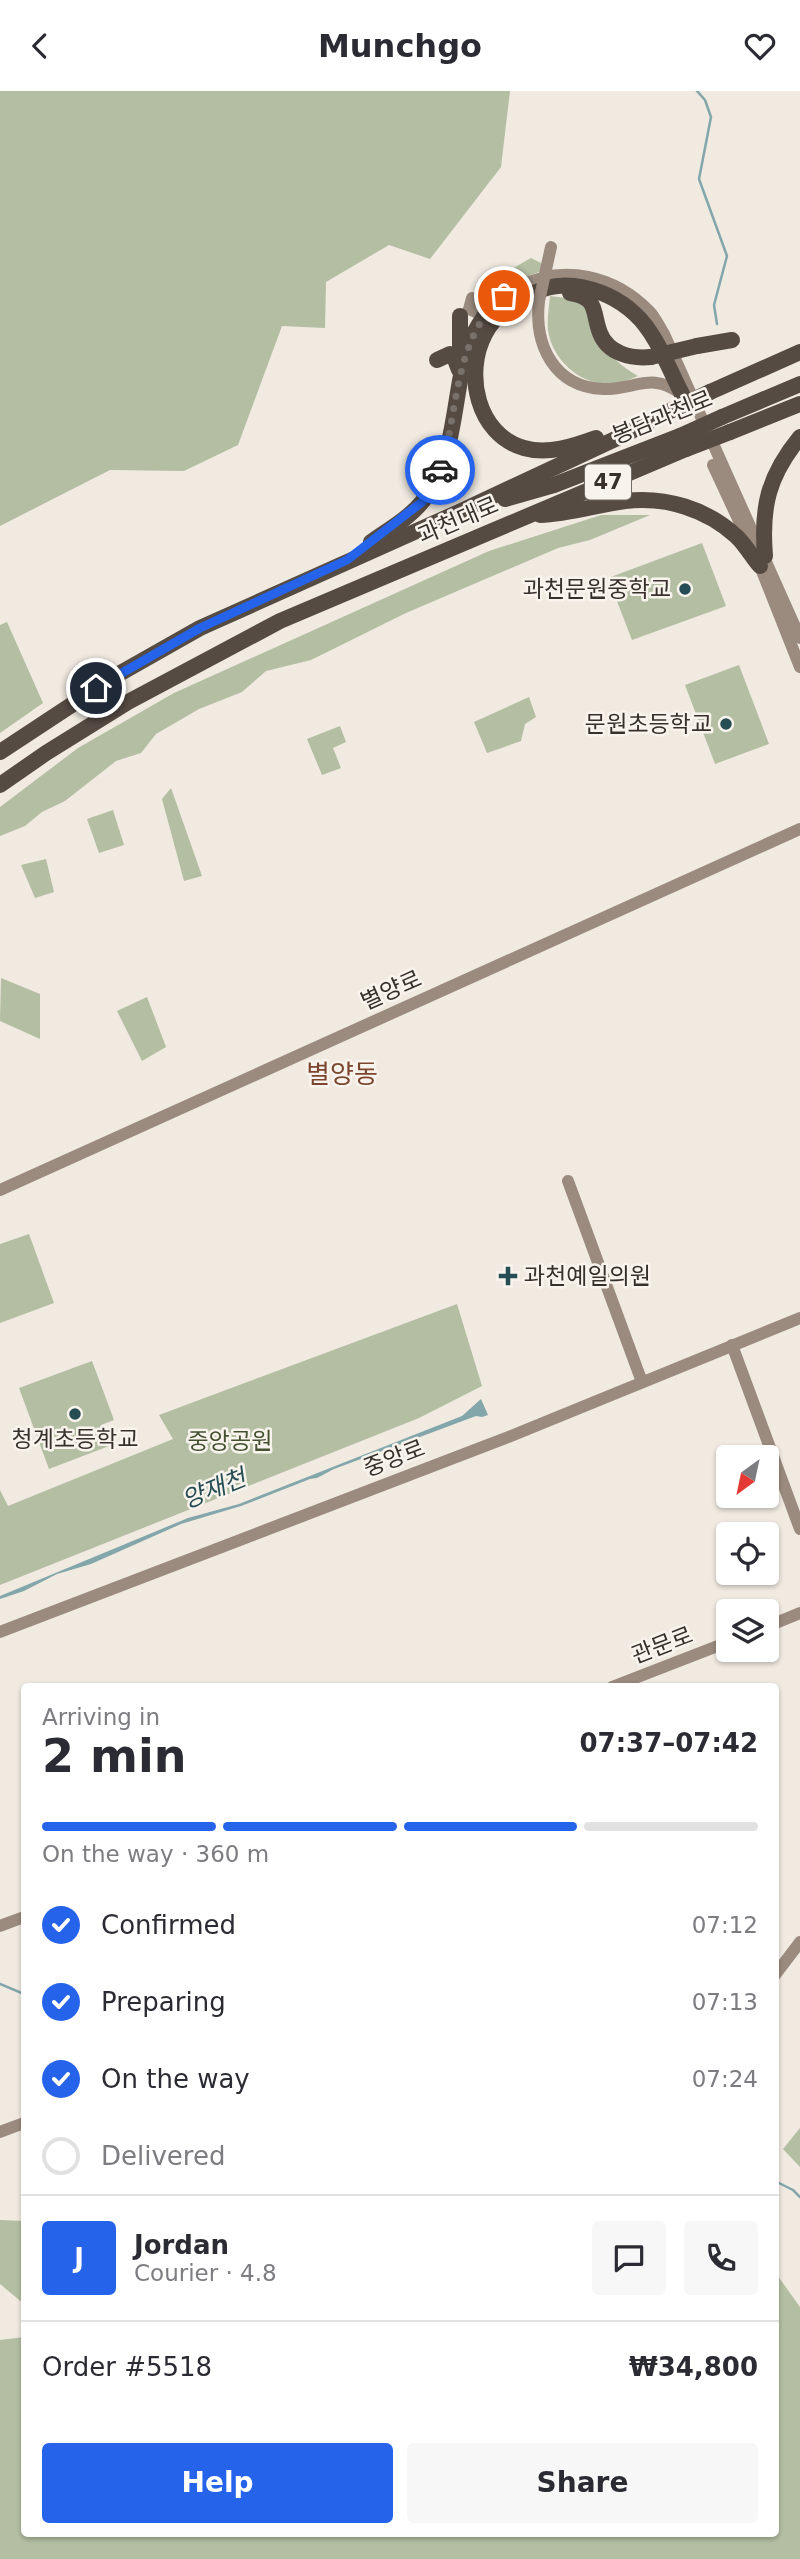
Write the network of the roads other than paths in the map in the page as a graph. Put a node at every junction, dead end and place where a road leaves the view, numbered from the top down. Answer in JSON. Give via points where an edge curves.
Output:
{"nodes":[{"id":1,"x":551,"y":247,"type":"dead end"},
{"id":2,"x":536,"y":297,"type":"junction"},
{"id":3,"x":472,"y":298,"type":"dead end"},
{"id":4,"x":492,"y":306,"type":"junction"},
{"id":5,"x":460,"y":316,"type":"dead end"},
{"id":6,"x":708,"y":331,"type":"dead end"},
{"id":7,"x":732,"y":340,"type":"dead end"},
{"id":8,"x":800,"y":342,"type":"edge"},
{"id":9,"x":697,"y":346,"type":"junction"},
{"id":10,"x":800,"y":352,"type":"edge"},
{"id":11,"x":437,"y":360,"type":"dead end"},
{"id":12,"x":461,"y":374,"type":"junction"},
{"id":13,"x":745,"y":375,"type":"junction"},
{"id":14,"x":800,"y":384,"type":"edge"},
{"id":15,"x":683,"y":396,"type":"junction"},
{"id":16,"x":800,"y":404,"type":"edge"},
{"id":17,"x":668,"y":412,"type":"junction"},
{"id":18,"x":726,"y":425,"type":"junction"},
{"id":19,"x":800,"y":437,"type":"edge"},
{"id":20,"x":683,"y":443,"type":"junction"},
{"id":21,"x":459,"y":512,"type":"junction"},
{"id":22,"x":530,"y":515,"type":"junction"},
{"id":23,"x":347,"y":560,"type":"junction"},
{"id":24,"x":762,"y":561,"type":"junction"},
{"id":25,"x":800,"y":638,"type":"edge"},
{"id":26,"x":800,"y":667,"type":"edge"},
{"id":27,"x":0,"y":752,"type":"edge"},
{"id":28,"x":0,"y":785,"type":"edge"},
{"id":29,"x":800,"y":829,"type":"edge"},
{"id":30,"x":568,"y":1181,"type":"dead end"},
{"id":31,"x":0,"y":1190,"type":"edge"},
{"id":32,"x":800,"y":1318,"type":"edge"},
{"id":33,"x":732,"y":1345,"type":"junction"},
{"id":34,"x":642,"y":1383,"type":"junction"},
{"id":35,"x":800,"y":1529,"type":"edge"},
{"id":36,"x":800,"y":1613,"type":"edge"},
{"id":37,"x":779,"y":1622,"type":"edge"},
{"id":38,"x":0,"y":1632,"type":"edge"},
{"id":39,"x":716,"y":1647,"type":"edge"},
{"id":40,"x":622,"y":1683,"type":"edge"},
{"id":41,"x":21,"y":1918,"type":"edge"},
{"id":42,"x":0,"y":1926,"type":"edge"},
{"id":43,"x":800,"y":1942,"type":"edge"},
{"id":44,"x":779,"y":1971,"type":"edge"},
{"id":45,"x":21,"y":2124,"type":"edge"},
{"id":46,"x":0,"y":2132,"type":"edge"}],
"edges":[{"from":1,"to":2,"type":"street","bridge":true},
{"from":2,"to":9,"type":"highway","bridge":true,"via":[[558,291],[589,300],[607,343],[635,358]]},
{"from":2,"to":15,"type":"highway","via":[[550,286],[564,285],[603,292],[621,302],[652,337]]},
{"from":2,"to":15,"type":"street","via":[[543,349],[552,365],[567,377],[605,389],[663,383]]},
{"from":2,"to":17,"type":"highway","via":[[514,302],[498,316],[478,352],[475,385],[489,425],[523,448],[549,451]]},
{"from":3,"to":4,"type":"street","via":[[472,312]]},
{"from":4,"to":12,"type":"highway","via":[[477,326]]},
{"from":4,"to":24,"type":"street","via":[[520,286],[568,273],[612,285],[650,312],[664,334]]},
{"from":5,"to":12,"type":"highway"},
{"from":6,"to":9,"type":"highway"},
{"from":7,"to":9,"type":"highway"},
{"from":8,"to":13,"type":"highway","via":[[770,355]]},
{"from":10,"to":13,"type":"highway","number":"47"},
{"from":11,"to":12,"type":"highway","via":[[450,354]]},
{"from":12,"to":23,"type":"highway","via":[[436,480],[422,502]]},
{"from":13,"to":17,"type":"highway","name":"과천대로","number":"47","bridge":true},
{"from":14,"to":18,"type":"highway","name":"봉담과천로"},
{"from":15,"to":24,"type":"street"},
{"from":16,"to":18,"type":"highway","name":"과천대로","number":"47"},
{"from":17,"to":21,"type":"highway","name":"과천대로","number":"47"},
{"from":18,"to":20,"type":"highway","name":"과천대로","number":"47","bridge":true},
{"from":19,"to":24,"type":"highway","via":[[772,481],[762,524]]},
{"from":20,"to":21,"type":"highway","name":"봉담과천로"},
{"from":20,"to":22,"type":"highway","name":"과천대로","number":"47"},
{"from":21,"to":23,"type":"highway","name":"과천대로","number":"47"},
{"from":22,"to":24,"type":"highway","via":[[626,501],[681,504],[709,517]]},
{"from":22,"to":28,"type":"highway","name":"과천대로","number":"47","via":[[280,621],[128,702]]},
{"from":23,"to":27,"type":"highway","name":"과천대로","number":"47","via":[[200,628],[117,675]]},
{"from":24,"to":25,"type":"street"},
{"from":24,"to":26,"type":"street"},
{"from":29,"to":31,"type":"street","name":"별양로"},
{"from":30,"to":34,"type":"street"},
{"from":32,"to":33,"type":"street","name":"중앙로"},
{"from":33,"to":34,"type":"street","name":"중앙로"},
{"from":33,"to":35,"type":"street"},
{"from":34,"to":38,"type":"street","name":"중앙로"},
{"from":36,"to":37,"type":"street"},
{"from":39,"to":40,"type":"street","name":"관문로"},
{"from":41,"to":42,"type":"street"},
{"from":43,"to":44,"type":"street"},
{"from":45,"to":46,"type":"street"}]}
